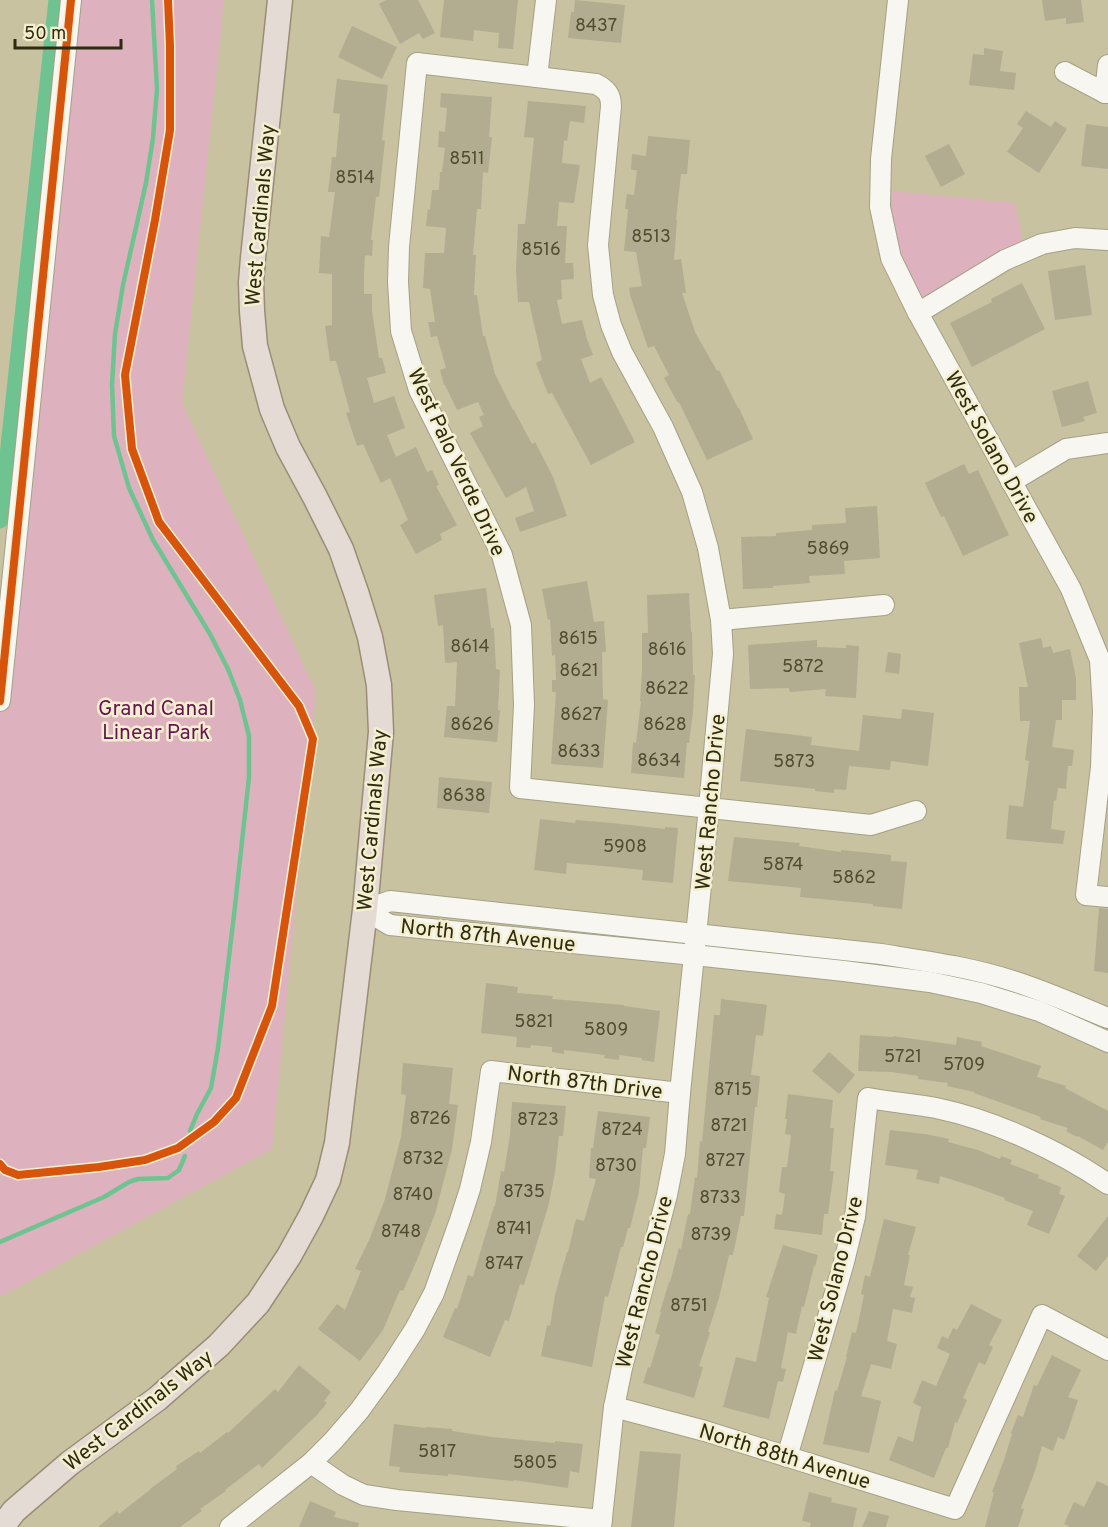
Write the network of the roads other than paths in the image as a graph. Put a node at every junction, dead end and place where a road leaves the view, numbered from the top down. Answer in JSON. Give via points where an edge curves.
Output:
{"nodes":[{"id":1,"x":71,"y":0,"type":"edge"},
{"id":2,"x":280,"y":0,"type":"edge"},
{"id":3,"x":546,"y":0,"type":"edge"},
{"id":4,"x":898,"y":0,"type":"edge"},
{"id":5,"x":1108,"y":65,"type":"edge"},
{"id":6,"x":1065,"y":72,"type":"dead end"},
{"id":7,"x":537,"y":77,"type":"junction"},
{"id":8,"x":1106,"y":93,"type":"edge"},
{"id":9,"x":1108,"y":240,"type":"edge"},
{"id":10,"x":918,"y":313,"type":"junction"},
{"id":11,"x":1108,"y":443,"type":"edge"},
{"id":12,"x":1011,"y":482,"type":"junction"},
{"id":13,"x":884,"y":605,"type":"dead end"},
{"id":14,"x":721,"y":620,"type":"junction"},
{"id":15,"x":1104,"y":660,"type":"edge"},
{"id":16,"x":0,"y":701,"type":"edge"},
{"id":17,"x":710,"y":807,"type":"junction"},
{"id":18,"x":916,"y":811,"type":"dead end"},
{"id":19,"x":1108,"y":897,"type":"edge"},
{"id":20,"x":365,"y":910,"type":"junction"},
{"id":21,"x":697,"y":933,"type":"junction"},
{"id":22,"x":694,"y":955,"type":"junction"},
{"id":23,"x":1108,"y":1018,"type":"edge"},
{"id":24,"x":1108,"y":1042,"type":"edge"},
{"id":25,"x":680,"y":1093,"type":"junction"},
{"id":26,"x":1108,"y":1184,"type":"edge"},
{"id":27,"x":1108,"y":1350,"type":"edge"},
{"id":28,"x":614,"y":1407,"type":"junction"},
{"id":29,"x":787,"y":1457,"type":"junction"},
{"id":30,"x":311,"y":1463,"type":"junction"},
{"id":31,"x":602,"y":1524,"type":"edge"},
{"id":32,"x":2,"y":1527,"type":"edge"},
{"id":33,"x":230,"y":1527,"type":"edge"}],
"edges":[{"from":1,"to":16,"type":"street"},
{"from":2,"to":20,"type":"main road","name":"West Cardinals Way","via":[[253,258],[255,346],[272,409],[341,549],[370,637],[379,685],[381,732]]},
{"from":3,"to":7,"type":"street"},
{"from":4,"to":10,"type":"street","name":"West Solano Drive","via":[[881,159],[880,207],[891,258]]},
{"from":5,"to":8,"type":"street"},
{"from":6,"to":8,"type":"street"},
{"from":7,"to":14,"type":"street","name":"West Rancho Drive","via":[[596,84],[611,99],[598,245],[603,295],[622,352],[663,427],[692,492],[708,548]]},
{"from":7,"to":17,"type":"street","name":"West Palo Verde Drive","via":[[417,63],[399,247],[400,331],[419,390],[502,555],[521,626],[524,705],[520,788]]},
{"from":9,"to":10,"type":"street","via":[[1075,238],[1042,244],[1005,260]]},
{"from":10,"to":12,"type":"street","name":"West Solano Drive"},
{"from":11,"to":12,"type":"street","via":[[1066,449]]},
{"from":12,"to":15,"type":"street","name":"West Solano Drive","via":[[1071,589]]},
{"from":13,"to":14,"type":"street"},
{"from":14,"to":17,"type":"street","name":"West Rancho Drive","via":[[723,654]]},
{"from":15,"to":19,"type":"street","name":"West Solano Drive","via":[[1101,767],[1086,895]]},
{"from":17,"to":18,"type":"street","via":[[871,825]]},
{"from":17,"to":21,"type":"street","name":"West Rancho Drive"},
{"from":20,"to":21,"type":"street","name":"North 87th Avenue","via":[[390,901]]},
{"from":20,"to":22,"type":"street","name":"North 87th Avenue","via":[[390,925]]},
{"from":20,"to":32,"type":"main road","name":"West Cardinals Way","via":[[337,1143],[328,1180],[289,1256],[258,1303],[219,1345],[157,1399],[70,1463],[14,1511]]},
{"from":21,"to":22,"type":"street","name":"West Rancho Drive"},
{"from":21,"to":23,"type":"street","name":"North 87th Avenue","via":[[964,968],[1012,981]]},
{"from":22,"to":24,"type":"street","name":"North 87th Avenue","via":[[930,982],[1039,1011]]},
{"from":22,"to":25,"type":"street","name":"West Rancho Drive"},
{"from":25,"to":28,"type":"street","name":"West Rancho Drive","via":[[668,1195]]},
{"from":25,"to":30,"type":"street","name":"North 87th Drive","via":[[491,1071],[470,1189],[434,1293],[388,1371],[359,1411]]},
{"from":26,"to":29,"type":"street","name":"West Solano Drive","via":[[1013,1132],[938,1109],[868,1098],[855,1217]]},
{"from":27,"to":29,"type":"street","name":"North 88th Avenue","via":[[1042,1315],[954,1509]]},
{"from":28,"to":29,"type":"street","name":"North 88th Avenue"},
{"from":28,"to":31,"type":"street","name":"West Rancho Drive"},
{"from":30,"to":31,"type":"street","via":[[364,1495]]},
{"from":30,"to":33,"type":"street"}]}
